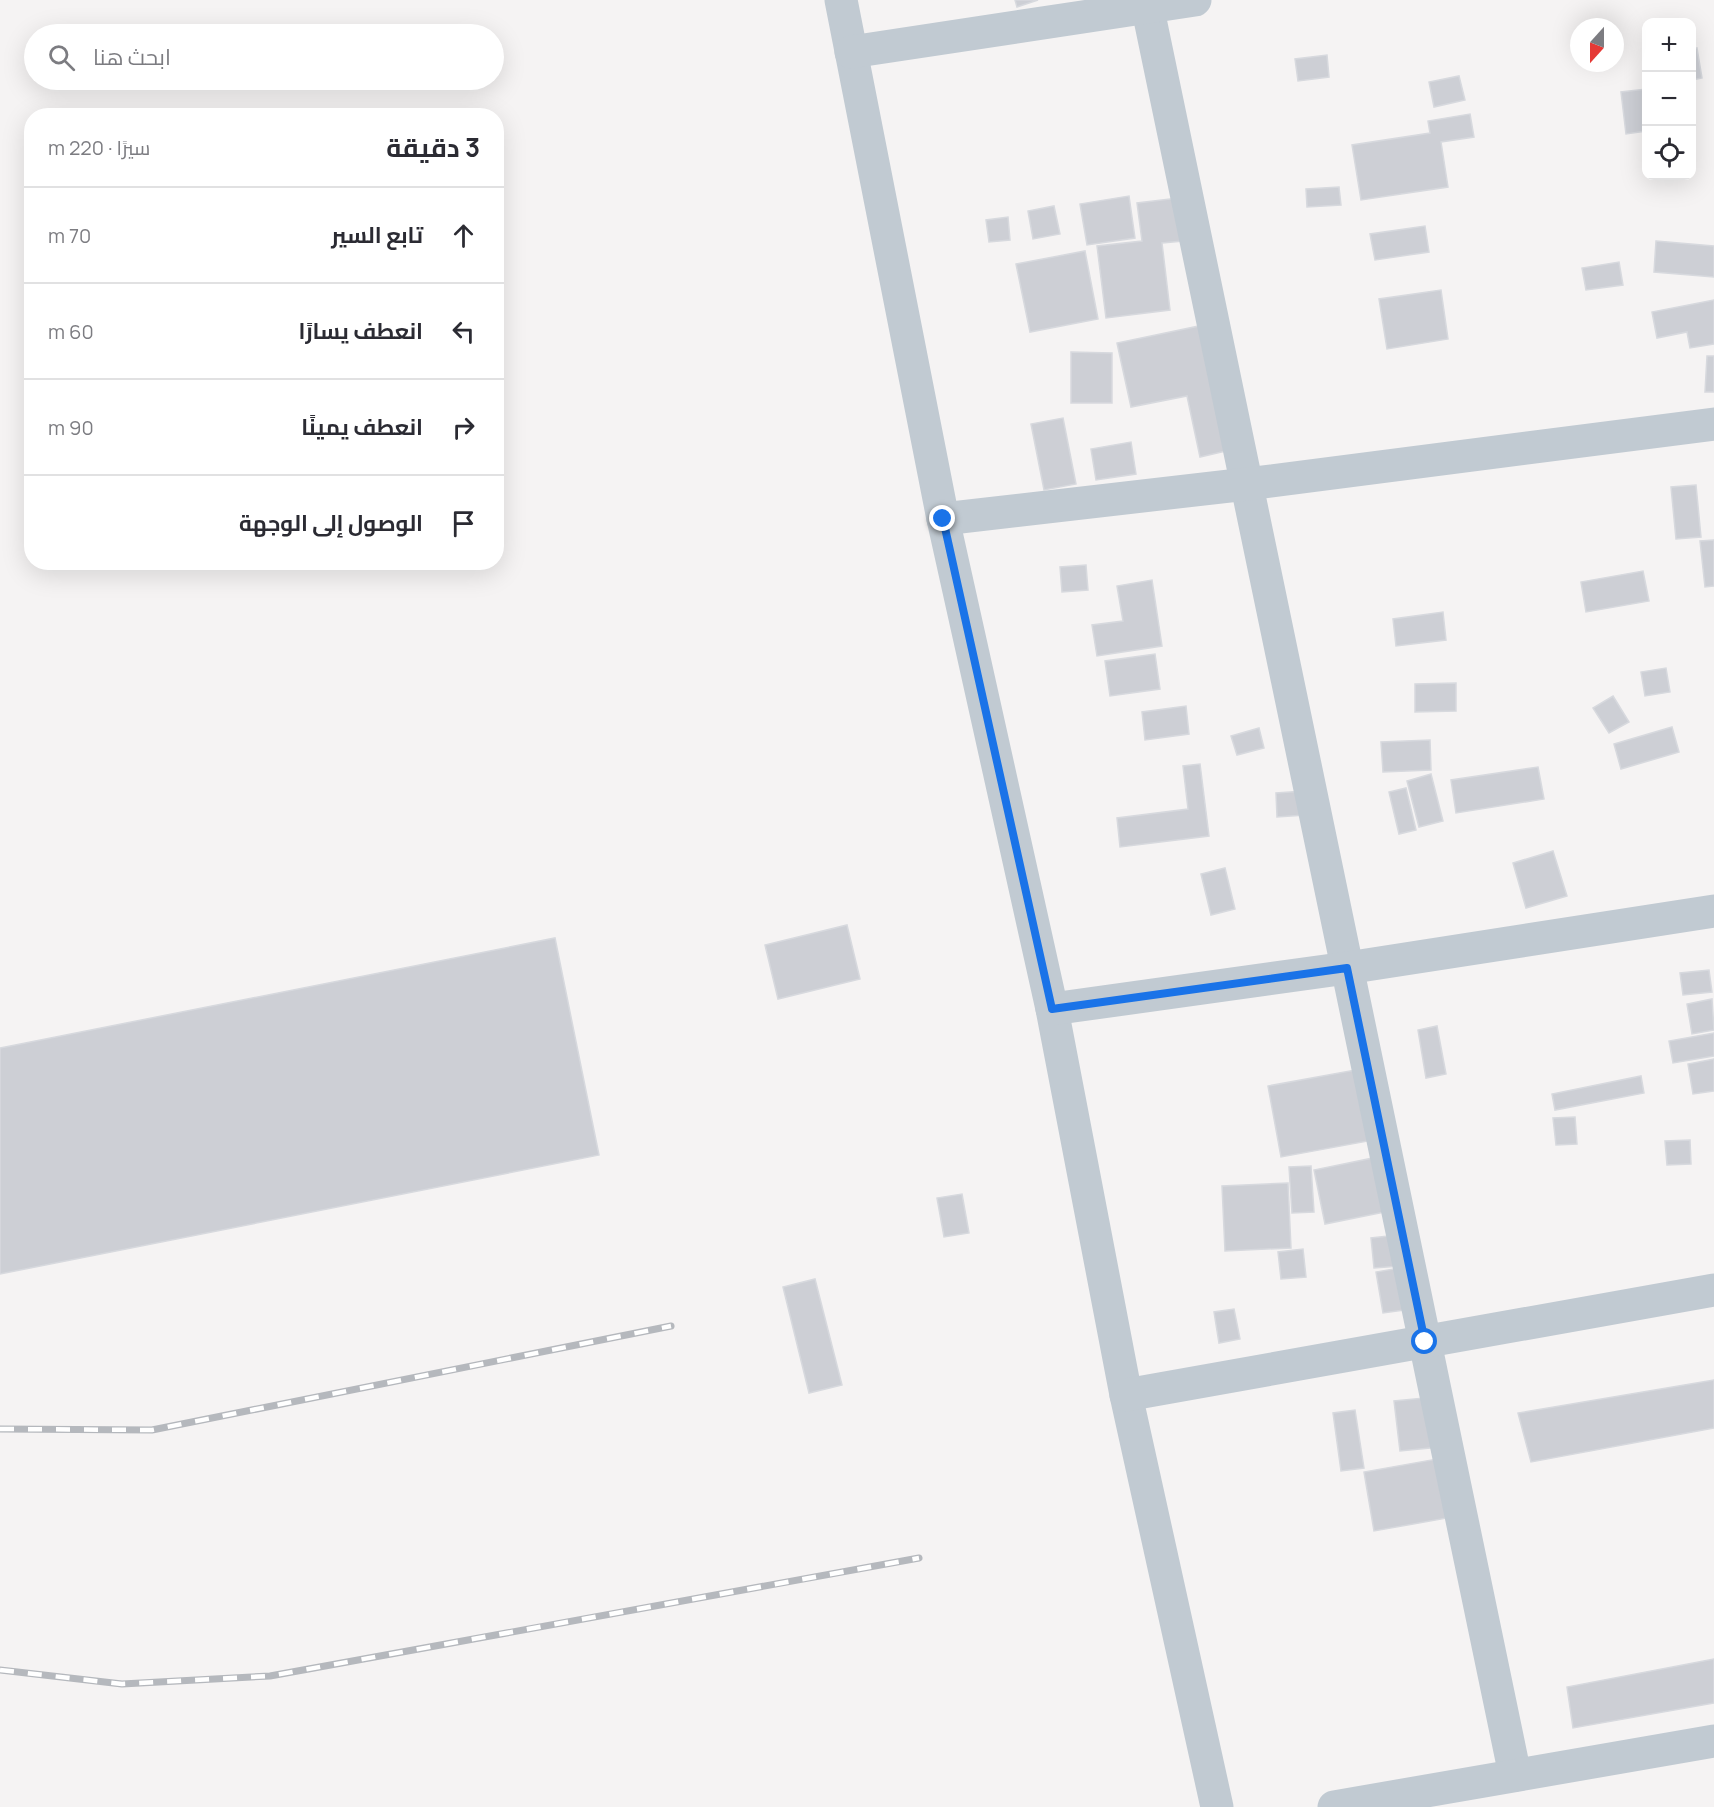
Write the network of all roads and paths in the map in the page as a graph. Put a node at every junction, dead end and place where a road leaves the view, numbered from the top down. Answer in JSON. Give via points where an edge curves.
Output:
{"nodes":[{"id":1,"x":841,"y":0,"type":"edge"},
{"id":2,"x":1195,"y":0,"type":"edge"},
{"id":3,"x":1147,"y":4,"type":"edge"},
{"id":4,"x":851,"y":52,"type":"junction"},
{"id":5,"x":1714,"y":424,"type":"edge"},
{"id":6,"x":1246,"y":484,"type":"junction"},
{"id":7,"x":943,"y":519,"type":"junction"},
{"id":8,"x":1714,"y":911,"type":"edge"},
{"id":9,"x":1347,"y":968,"type":"junction"},
{"id":10,"x":1052,"y":1009,"type":"junction"},
{"id":11,"x":1714,"y":1290,"type":"edge"},
{"id":12,"x":1425,"y":1342,"type":"junction"},
{"id":13,"x":1126,"y":1395,"type":"junction"},
{"id":14,"x":1714,"y":1741,"type":"edge"},
{"id":15,"x":1515,"y":1775,"type":"junction"},
{"id":16,"x":1217,"y":1807,"type":"edge"},
{"id":17,"x":1334,"y":1807,"type":"edge"}],
"edges":[{"from":1,"to":4,"type":"street"},
{"from":2,"to":3,"type":"street"},
{"from":3,"to":4,"type":"street"},
{"from":3,"to":6,"type":"street"},
{"from":4,"to":7,"type":"street"},
{"from":5,"to":6,"type":"street"},
{"from":6,"to":7,"type":"street"},
{"from":6,"to":9,"type":"street"},
{"from":7,"to":10,"type":"street"},
{"from":8,"to":9,"type":"street"},
{"from":9,"to":10,"type":"street"},
{"from":9,"to":12,"type":"street"},
{"from":10,"to":13,"type":"street"},
{"from":11,"to":12,"type":"street"},
{"from":12,"to":13,"type":"street"},
{"from":12,"to":15,"type":"street"},
{"from":13,"to":16,"type":"street"},
{"from":14,"to":15,"type":"street"},
{"from":15,"to":17,"type":"street"}]}
